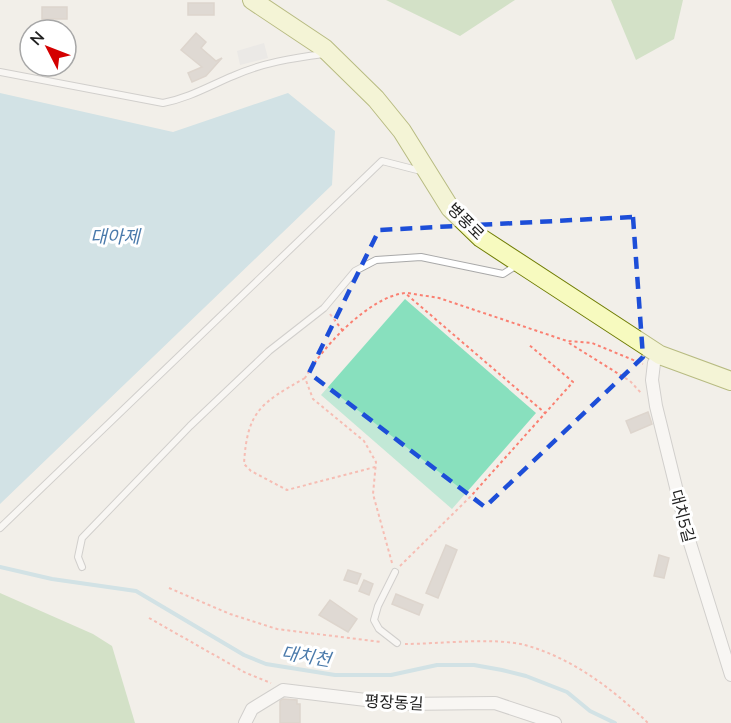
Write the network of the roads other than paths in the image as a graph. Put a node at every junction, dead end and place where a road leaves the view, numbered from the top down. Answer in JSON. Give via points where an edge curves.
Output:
{"nodes":[{"id":1,"x":252,"y":0,"type":"edge"},
{"id":2,"x":330,"y":54,"type":"junction"},
{"id":3,"x":0,"y":72,"type":"edge"},
{"id":4,"x":428,"y":172,"type":"junction"},
{"id":5,"x":520,"y":263,"type":"junction"},
{"id":6,"x":657,"y":362,"type":"junction"},
{"id":7,"x":731,"y":381,"type":"edge"},
{"id":8,"x":0,"y":528,"type":"edge"},
{"id":9,"x":82,"y":567,"type":"dead end"},
{"id":10,"x":395,"y":572,"type":"road end"},
{"id":11,"x":397,"y":643,"type":"road end"},
{"id":12,"x":731,"y":675,"type":"edge"},
{"id":13,"x":244,"y":723,"type":"edge"},
{"id":14,"x":555,"y":723,"type":"edge"}],
"edges":[{"from":1,"to":2,"type":"main road","name":"병풍로"},
{"from":2,"to":3,"type":"lane","via":[[283,59],[234,75],[184,99],[163,103]]},
{"from":2,"to":4,"type":"main road","name":"병풍로","via":[[376,99]]},
{"from":4,"to":5,"type":"main road","name":"병풍로","via":[[450,208],[463,221],[481,238]]},
{"from":4,"to":8,"type":"lane","via":[[382,161]]},
{"from":5,"to":6,"type":"main road","name":"병풍로"},
{"from":5,"to":9,"type":"lane","via":[[503,274],[421,257],[376,260],[355,271],[324,308],[269,351],[190,426],[82,538],[78,557]]},
{"from":6,"to":7,"type":"main road","name":"병풍로"},
{"from":6,"to":12,"type":"street","name":"대치5길","via":[[652,380],[657,410],[689,540]]},
{"from":10,"to":11,"type":"lane","via":[[374,620]]},
{"from":13,"to":14,"type":"street","name":"평장동길","via":[[252,709],[283,690],[399,704],[495,703]]}]}
